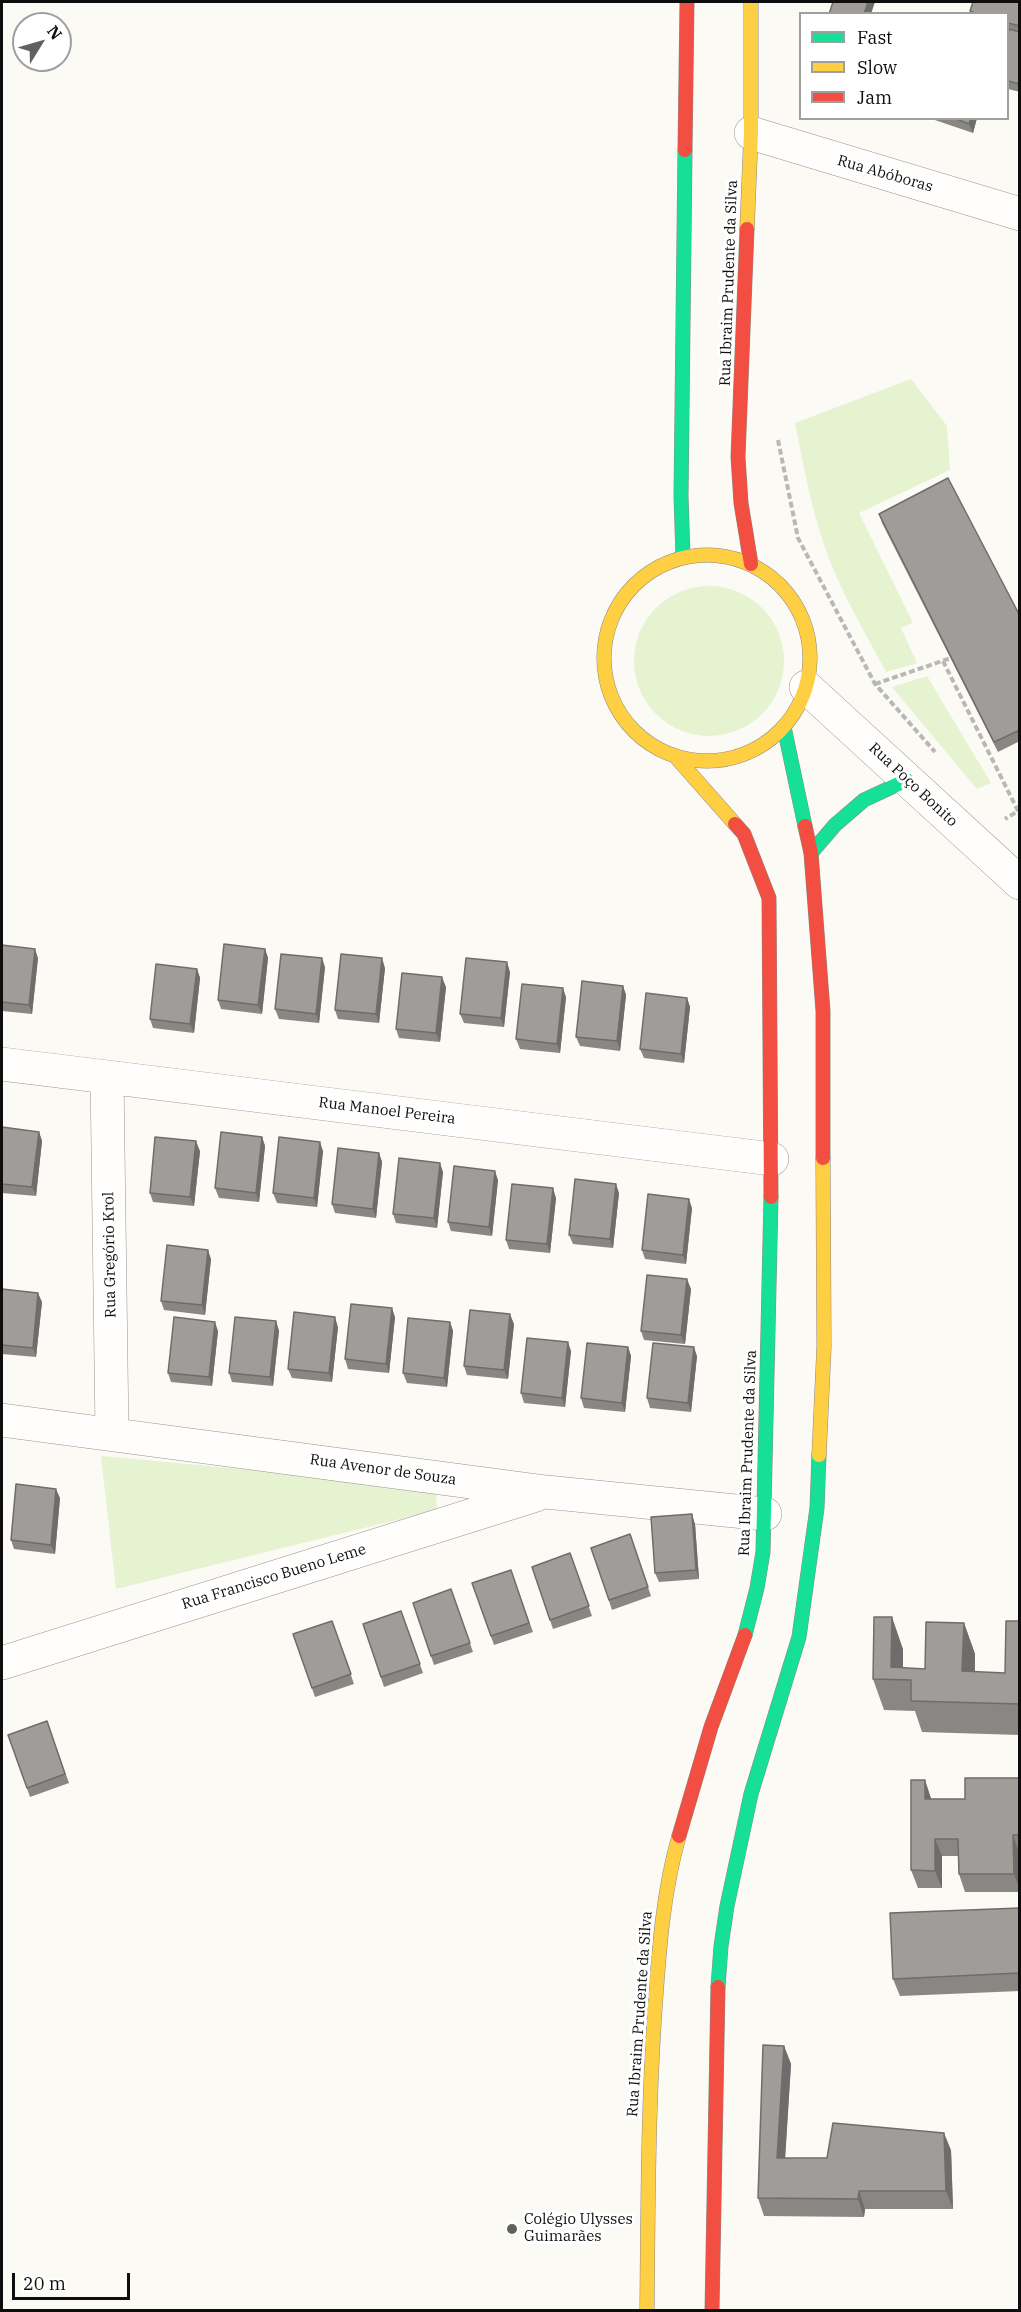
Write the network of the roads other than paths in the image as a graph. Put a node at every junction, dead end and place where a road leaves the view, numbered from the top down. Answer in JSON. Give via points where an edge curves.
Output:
{"nodes":[{"id":1,"x":687,"y":2,"type":"edge"},
{"id":2,"x":751,"y":2,"type":"edge"},
{"id":3,"x":751,"y":133,"type":"junction"},
{"id":4,"x":1020,"y":214,"type":"edge"},
{"id":5,"x":683,"y":557,"type":"junction"},
{"id":6,"x":751,"y":564,"type":"junction"},
{"id":7,"x":806,"y":687,"type":"junction"},
{"id":8,"x":784,"y":728,"type":"junction"},
{"id":9,"x":675,"y":756,"type":"junction"},
{"id":10,"x":907,"y":780,"type":"junction"},
{"id":11,"x":811,"y":853,"type":"junction"},
{"id":12,"x":1020,"y":883,"type":"edge"},
{"id":13,"x":2,"y":1064,"type":"edge"},
{"id":14,"x":108,"y":1077,"type":"junction"},
{"id":15,"x":772,"y":1159,"type":"junction"},
{"id":16,"x":2,"y":1420,"type":"edge"},
{"id":17,"x":112,"y":1433,"type":"junction"},
{"id":18,"x":546,"y":1492,"type":"junction"},
{"id":19,"x":765,"y":1514,"type":"junction"},
{"id":20,"x":2,"y":1663,"type":"edge"},
{"id":21,"x":647,"y":2310,"type":"edge"},
{"id":22,"x":712,"y":2310,"type":"edge"}],
"edges":[{"from":1,"to":5,"type":"street"},
{"from":2,"to":3,"type":"street","name":"Rua Ibraim Prudente da Silva"},
{"from":3,"to":4,"type":"street","name":"Rua Abóboras"},
{"from":3,"to":6,"type":"street","name":"Rua Ibraim Prudente da Silva","via":[[738,457]]},
{"from":5,"to":6,"type":"street","via":[[717,555]]},
{"from":5,"to":9,"type":"street","via":[[652,570],[626,592],[610,621],[603,654],[608,687],[622,718],[646,741]]},
{"from":6,"to":7,"type":"street","via":[[775,580],[794,603],[806,630],[810,658]]},
{"from":7,"to":8,"type":"street"},
{"from":7,"to":10,"type":"street","name":"Rua Poço Bonito"},
{"from":8,"to":9,"type":"street","via":[[742,755],[709,761]]},
{"from":8,"to":11,"type":"street"},
{"from":9,"to":15,"type":"street","name":"Rua Ibraim Prudente da Silva","via":[[744,834],[769,897]]},
{"from":10,"to":11,"type":"street","via":[[864,800]]},
{"from":10,"to":12,"type":"street","name":"Rua Poço Bonito"},
{"from":11,"to":22,"type":"street","via":[[823,1011],[824,1337],[817,1508],[799,1637],[751,1794],[721,1946]]},
{"from":13,"to":14,"type":"street","name":"Rua Manoel Pereira"},
{"from":14,"to":15,"type":"street","name":"Rua Manoel Pereira"},
{"from":14,"to":17,"type":"street","name":"Rua Gregório Krol"},
{"from":15,"to":19,"type":"street","name":"Rua Ibraim Prudente da Silva"},
{"from":16,"to":17,"type":"street","name":"Rua Avenor de Souza"},
{"from":17,"to":18,"type":"street","name":"Rua Avenor de Souza"},
{"from":18,"to":19,"type":"street","name":"Rua Avenor de Souza"},
{"from":18,"to":20,"type":"street","name":"Rua Francisco Bueno Leme"},
{"from":19,"to":21,"type":"street","name":"Rua Ibraim Prudente da Silva","via":[[757,1588],[740,1652],[684,1815],[660,1928],[650,2078]]}]}
